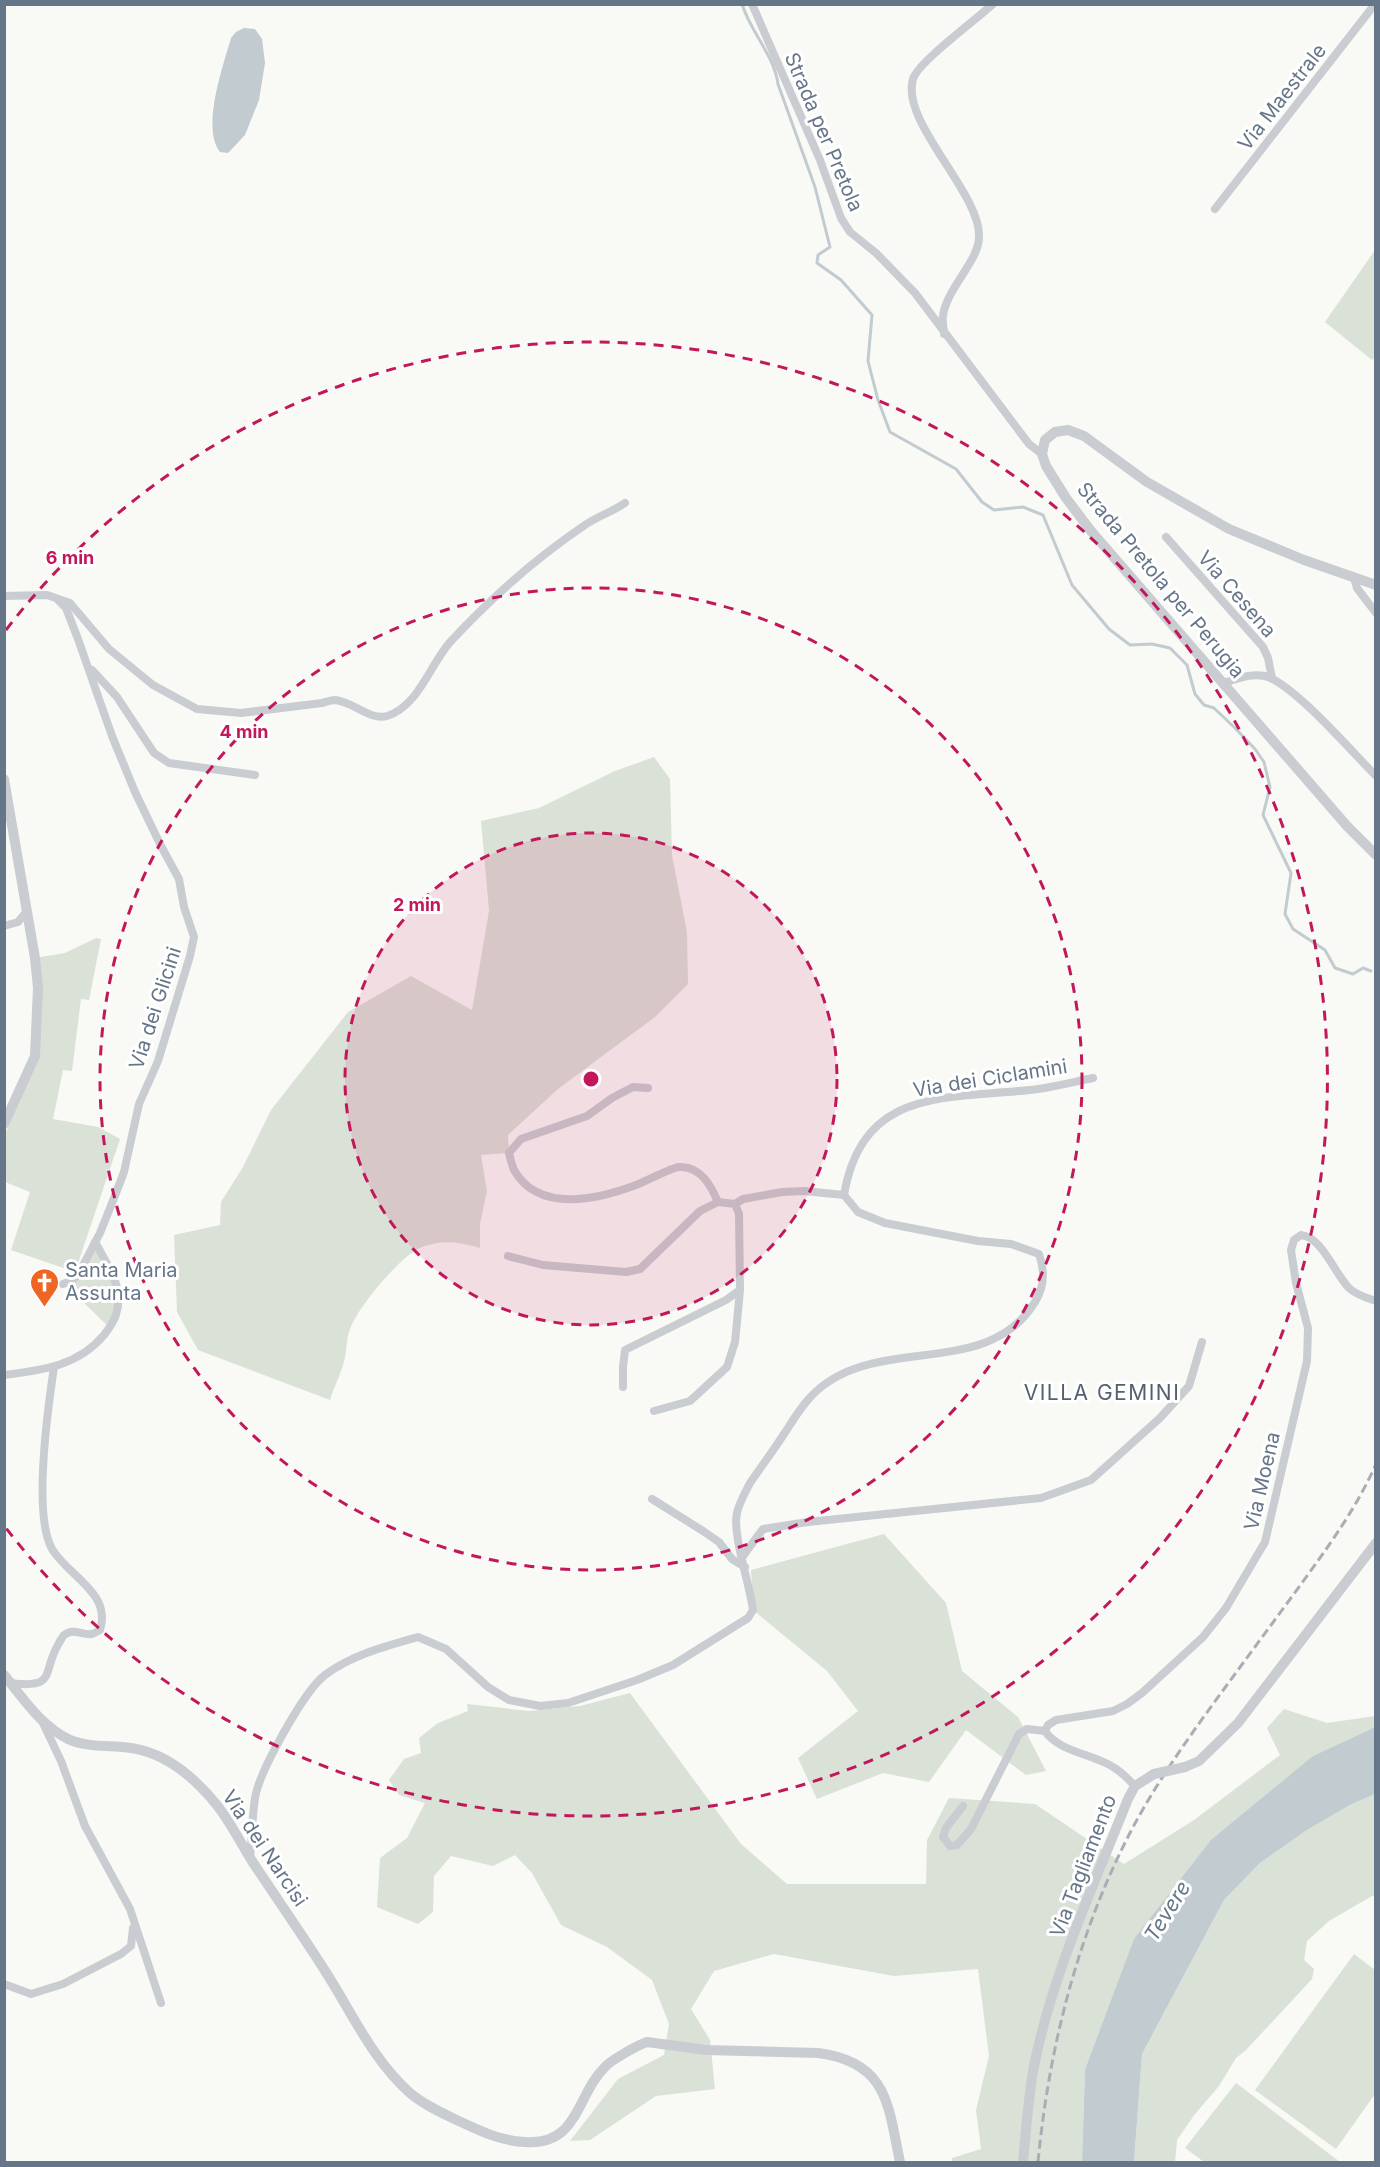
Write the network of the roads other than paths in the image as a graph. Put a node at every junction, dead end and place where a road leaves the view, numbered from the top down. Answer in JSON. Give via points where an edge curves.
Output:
{"nodes":[{"id":1,"x":752,"y":4,"type":"edge"},
{"id":2,"x":993,"y":4,"type":"edge"},
{"id":3,"x":1375,"y":4,"type":"edge"},
{"id":4,"x":1215,"y":209,"type":"dead end"},
{"id":5,"x":945,"y":334,"type":"junction"},
{"id":6,"x":1042,"y":454,"type":"junction"},
{"id":7,"x":625,"y":503,"type":"dead end"},
{"id":8,"x":1166,"y":537,"type":"dead end"},
{"id":9,"x":1354,"y":578,"type":"junction"},
{"id":10,"x":1376,"y":585,"type":"edge"},
{"id":11,"x":4,"y":596,"type":"edge"},
{"id":12,"x":59,"y":601,"type":"junction"},
{"id":13,"x":1376,"y":613,"type":"edge"},
{"id":14,"x":90,"y":668,"type":"junction"},
{"id":15,"x":1272,"y":678,"type":"junction"},
{"id":16,"x":1224,"y":683,"type":"junction"},
{"id":17,"x":255,"y":775,"type":"dead end"},
{"id":18,"x":1376,"y":776,"type":"edge"},
{"id":19,"x":4,"y":780,"type":"edge"},
{"id":20,"x":1376,"y":855,"type":"edge"},
{"id":21,"x":27,"y":910,"type":"junction"},
{"id":22,"x":4,"y":926,"type":"edge"},
{"id":23,"x":1093,"y":1078,"type":"dead end"},
{"id":24,"x":648,"y":1088,"type":"dead end"},
{"id":25,"x":4,"y":1124,"type":"edge"},
{"id":26,"x":844,"y":1195,"type":"junction"},
{"id":27,"x":718,"y":1202,"type":"junction"},
{"id":28,"x":735,"y":1204,"type":"junction"},
{"id":29,"x":96,"y":1242,"type":"junction"},
{"id":30,"x":508,"y":1256,"type":"dead end"},
{"id":31,"x":63,"y":1284,"type":"dead end"},
{"id":32,"x":740,"y":1290,"type":"junction"},
{"id":33,"x":1376,"y":1301,"type":"edge"},
{"id":34,"x":1202,"y":1342,"type":"dead end"},
{"id":35,"x":54,"y":1367,"type":"junction"},
{"id":36,"x":4,"y":1375,"type":"edge"},
{"id":37,"x":623,"y":1387,"type":"dead end"},
{"id":38,"x":654,"y":1411,"type":"dead end"},
{"id":39,"x":652,"y":1499,"type":"dead end"},
{"id":40,"x":1376,"y":1543,"type":"edge"},
{"id":41,"x":743,"y":1556,"type":"junction"},
{"id":42,"x":745,"y":1567,"type":"junction"},
{"id":43,"x":7,"y":1679,"type":"edge"},
{"id":44,"x":41,"y":1720,"type":"junction"},
{"id":45,"x":1045,"y":1731,"type":"junction"},
{"id":46,"x":1135,"y":1786,"type":"junction"},
{"id":47,"x":963,"y":1806,"type":"dead end"},
{"id":48,"x":250,"y":1858,"type":"junction"},
{"id":49,"x":132,"y":1915,"type":"junction"},
{"id":50,"x":4,"y":1984,"type":"edge"},
{"id":51,"x":161,"y":2003,"type":"dead end"},
{"id":52,"x":900,"y":2163,"type":"edge"},
{"id":53,"x":1023,"y":2163,"type":"edge"}],
"edges":[{"from":1,"to":5,"type":"street","name":"Strada per Pretola","via":[[820,160],[840,218],[915,293]]},
{"from":2,"to":5,"type":"street","via":[[927,60],[913,78],[912,99],[974,213],[980,236],[978,248],[955,285],[943,315]]},
{"from":3,"to":4,"type":"street","name":"Via Maestrale"},
{"from":5,"to":6,"type":"street","name":"Strada per Pretola","via":[[1029,444]]},
{"from":6,"to":9,"type":"street","via":[[1045,440],[1055,432],[1068,430],[1084,436],[1147,482],[1228,529]]},
{"from":6,"to":16,"type":"street","name":"Strada Pretola per Perugia","via":[[1055,481],[1092,531]]},
{"from":7,"to":12,"type":"street","via":[[583,526],[508,585],[442,651],[408,702],[384,717],[334,700],[241,713],[197,709],[153,685],[109,649],[70,603]]},
{"from":8,"to":15,"type":"street","name":"Via Cesena","via":[[1263,647]]},
{"from":9,"to":10,"type":"street"},
{"from":9,"to":13,"type":"street"},
{"from":11,"to":12,"type":"street","via":[[37,594]]},
{"from":12,"to":14,"type":"street","name":"Via dei Glicini","via":[[66,608]]},
{"from":14,"to":17,"type":"street","name":"Via dei Glicini","via":[[117,697],[161,758],[169,763]]},
{"from":14,"to":29,"type":"street","name":"Via dei Glicini","via":[[135,792],[179,879],[194,937],[158,1061],[139,1104],[124,1172]]},
{"from":15,"to":16,"type":"street","via":[[1246,675]]},
{"from":15,"to":18,"type":"street","via":[[1294,692]]},
{"from":16,"to":20,"type":"street","name":"Strada Pretola per Perugia"},
{"from":19,"to":21,"type":"street"},
{"from":21,"to":22,"type":"street","via":[[18,922]]},
{"from":21,"to":25,"type":"street","via":[[38,988],[35,1056]]},
{"from":23,"to":26,"type":"street","name":"Via dei Ciclamini","via":[[1032,1090],[964,1095],[916,1104],[890,1115],[856,1152]]},
{"from":24,"to":27,"type":"street","via":[[633,1087],[587,1116],[521,1139],[509,1153],[515,1171],[543,1196],[562,1200],[610,1193],[679,1167],[708,1181]]},
{"from":26,"to":28,"type":"street","via":[[782,1192],[742,1199]]},
{"from":26,"to":41,"type":"street","via":[[858,1212],[885,1223],[1011,1244],[1039,1254],[1044,1268],[1042,1291],[1028,1314],[994,1340],[965,1349],[857,1368],[829,1381],[808,1397],[743,1495],[736,1515]]},
{"from":27,"to":28,"type":"street"},
{"from":27,"to":30,"type":"street","via":[[699,1211],[640,1269],[626,1272],[554,1266]]},
{"from":28,"to":32,"type":"street","via":[[739,1214]]},
{"from":29,"to":31,"type":"street","name":"Via dei Glicini","via":[[78,1275]]},
{"from":29,"to":35,"type":"street","via":[[118,1290],[119,1310],[97,1343],[79,1358]]},
{"from":32,"to":37,"type":"street","via":[[625,1350]]},
{"from":32,"to":38,"type":"street","via":[[735,1342],[727,1366],[690,1401]]},
{"from":33,"to":45,"type":"street","name":"Via Moena","via":[[1350,1290],[1309,1236],[1301,1235],[1294,1240],[1291,1250],[1296,1283],[1308,1328],[1307,1361],[1265,1542],[1226,1608],[1203,1638],[1142,1694],[1113,1711],[1056,1720]]},
{"from":34,"to":41,"type":"street","via":[[1189,1386],[1160,1418],[1091,1480],[1041,1498],[763,1529]]},
{"from":35,"to":36,"type":"street"},
{"from":35,"to":43,"type":"street","via":[[44,1463],[46,1529],[52,1548],[98,1600],[104,1619],[100,1630],[90,1634],[72,1631],[63,1636],[52,1653],[50,1673],[42,1682],[30,1685]]},
{"from":39,"to":42,"type":"street","via":[[704,1531]]},
{"from":40,"to":46,"type":"street","name":"Via Tagliamento","bridge":true,"via":[[1238,1723],[1199,1761],[1154,1774]]},
{"from":41,"to":42,"type":"street"},
{"from":42,"to":48,"type":"street","via":[[753,1610],[748,1618],[673,1665],[568,1703],[540,1706],[509,1700],[488,1687],[446,1649],[418,1637],[354,1657],[324,1676],[296,1710],[255,1797]]},
{"from":43,"to":44,"type":"street","name":"Via dei Narcisi"},
{"from":44,"to":48,"type":"street","name":"Via dei Narcisi","via":[[68,1739],[132,1748],[170,1762],[217,1805]]},
{"from":44,"to":49,"type":"street","via":[[85,1826]]},
{"from":45,"to":46,"type":"street","via":[[1059,1743],[1112,1766]]},
{"from":45,"to":47,"type":"street","name":"Via Moena","via":[[1027,1729],[1019,1734],[970,1828],[957,1845],[950,1846],[943,1837]]},
{"from":46,"to":53,"type":"street","name":"Via Tagliamento","via":[[1073,1939],[1043,2028],[1030,2093]]},
{"from":48,"to":52,"type":"street","name":"Via dei Narcisi","via":[[386,2066],[411,2094],[490,2136],[526,2143],[556,2137],[571,2123],[605,2066],[639,2044],[818,2053],[860,2066],[879,2084],[887,2099]]},
{"from":49,"to":50,"type":"street","via":[[131,1946],[110,1961],[63,1984],[31,1994]]},
{"from":49,"to":51,"type":"street"}]}
